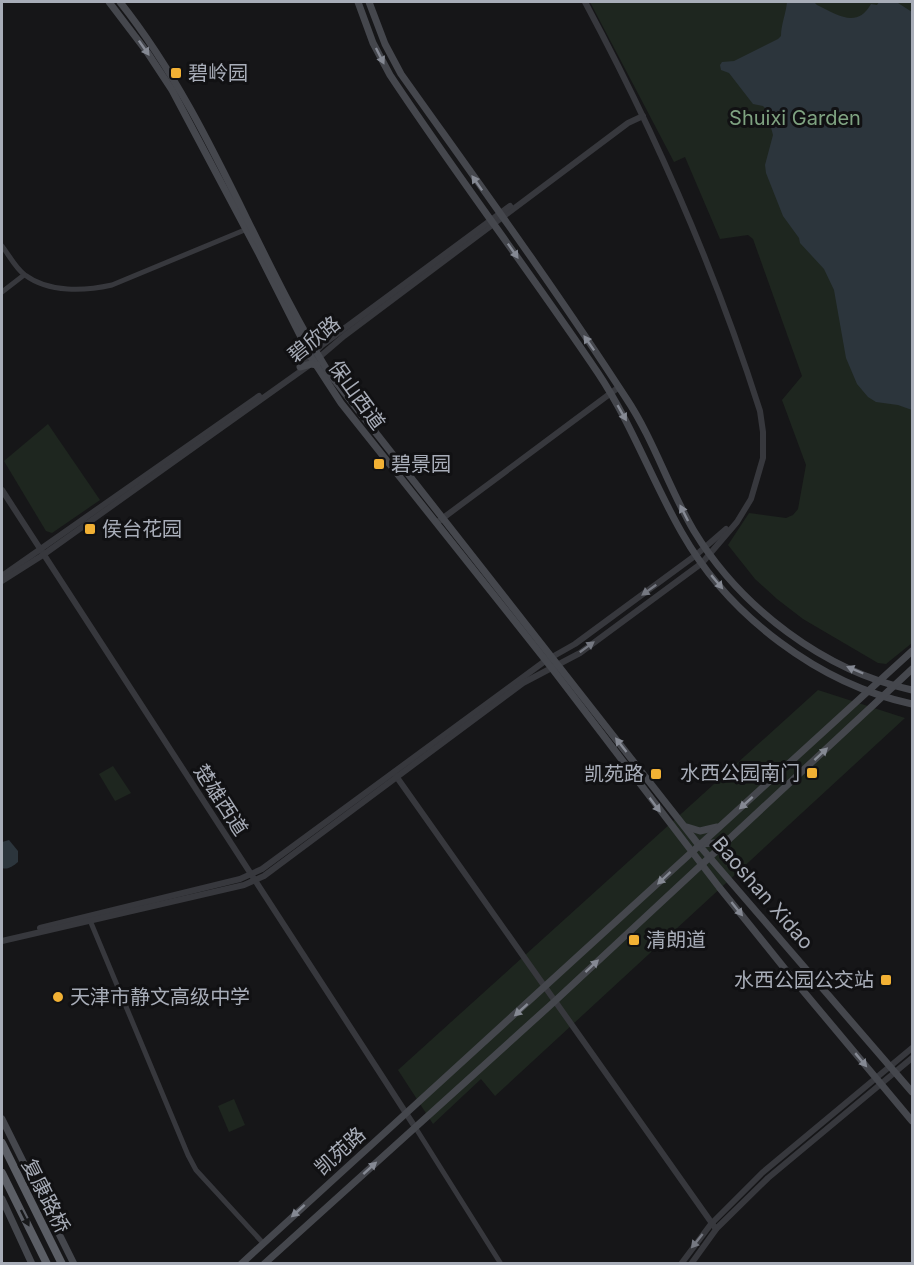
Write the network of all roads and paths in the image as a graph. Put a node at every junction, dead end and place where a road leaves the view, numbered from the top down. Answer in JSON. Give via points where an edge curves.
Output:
{"nodes":[{"id":1,"x":109,"y":2,"type":"edge"},
{"id":2,"x":120,"y":2,"type":"edge"},
{"id":3,"x":358,"y":2,"type":"edge"},
{"id":4,"x":369,"y":2,"type":"edge"},
{"id":5,"x":583,"y":2,"type":"edge"},
{"id":6,"x":641,"y":115,"type":"junction"},
{"id":7,"x":500,"y":216,"type":"junction"},
{"id":8,"x":492,"y":222,"type":"junction"},
{"id":9,"x":249,"y":228,"type":"junction"},
{"id":10,"x":2,"y":246,"type":"edge"},
{"id":11,"x":24,"y":275,"type":"junction"},
{"id":12,"x":2,"y":292,"type":"edge"},
{"id":13,"x":305,"y":339,"type":"junction"},
{"id":14,"x":310,"y":361,"type":"junction"},
{"id":15,"x":326,"y":375,"type":"junction"},
{"id":16,"x":619,"y":387,"type":"junction"},
{"id":17,"x":610,"y":393,"type":"junction"},
{"id":18,"x":2,"y":490,"type":"edge"},
{"id":19,"x":439,"y":520,"type":"junction"},
{"id":20,"x":707,"y":550,"type":"junction"},
{"id":21,"x":41,"y":552,"type":"junction"},
{"id":22,"x":696,"y":555,"type":"junction"},
{"id":23,"x":702,"y":563,"type":"junction"},
{"id":24,"x":2,"y":576,"type":"edge"},
{"id":25,"x":2,"y":581,"type":"edge"},
{"id":26,"x":912,"y":651,"type":"edge"},
{"id":27,"x":551,"y":662,"type":"junction"},
{"id":28,"x":912,"y":669,"type":"edge"},
{"id":29,"x":880,"y":681,"type":"junction"},
{"id":30,"x":894,"y":686,"type":"junction"},
{"id":31,"x":911,"y":690,"type":"edge"},
{"id":32,"x":869,"y":691,"type":"junction"},
{"id":33,"x":883,"y":694,"type":"junction"},
{"id":34,"x":910,"y":703,"type":"edge"},
{"id":35,"x":851,"y":707,"type":"junction"},
{"id":36,"x":865,"y":713,"type":"junction"},
{"id":37,"x":395,"y":775,"type":"junction"},
{"id":38,"x":683,"y":824,"type":"junction"},
{"id":39,"x":723,"y":824,"type":"junction"},
{"id":40,"x":674,"y":831,"type":"junction"},
{"id":41,"x":732,"y":836,"type":"junction"},
{"id":42,"x":699,"y":845,"type":"junction"},
{"id":43,"x":691,"y":852,"type":"junction"},
{"id":44,"x":710,"y":858,"type":"junction"},
{"id":45,"x":702,"y":865,"type":"junction"},
{"id":46,"x":252,"y":878,"type":"junction"},
{"id":47,"x":90,"y":919,"type":"junction"},
{"id":48,"x":2,"y":939,"type":"edge"},
{"id":49,"x":545,"y":988,"type":"junction"},
{"id":50,"x":555,"y":1001,"type":"junction"},
{"id":51,"x":912,"y":1048,"type":"edge"},
{"id":52,"x":912,"y":1058,"type":"edge"},
{"id":53,"x":893,"y":1069,"type":"junction"},
{"id":54,"x":879,"y":1081,"type":"junction"},
{"id":55,"x":912,"y":1092,"type":"edge"},
{"id":56,"x":406,"y":1113,"type":"junction"},
{"id":57,"x":2,"y":1119,"type":"edge"},
{"id":58,"x":912,"y":1121,"type":"edge"},
{"id":59,"x":415,"y":1127,"type":"junction"},
{"id":60,"x":2,"y":1143,"type":"edge"},
{"id":61,"x":2,"y":1173,"type":"edge"},
{"id":62,"x":2,"y":1199,"type":"edge"},
{"id":63,"x":714,"y":1226,"type":"junction"},
{"id":64,"x":263,"y":1243,"type":"junction"},
{"id":65,"x":32,"y":1263,"type":"edge"},
{"id":66,"x":48,"y":1263,"type":"edge"},
{"id":67,"x":62,"y":1263,"type":"edge"},
{"id":68,"x":74,"y":1263,"type":"edge"},
{"id":69,"x":241,"y":1263,"type":"edge"},
{"id":70,"x":264,"y":1263,"type":"edge"},
{"id":71,"x":501,"y":1263,"type":"edge"},
{"id":72,"x":681,"y":1263,"type":"edge"},
{"id":73,"x":691,"y":1263,"type":"edge"}],
"edges":[{"from":1,"to":9,"type":"main road","name":"保山西道","one_way":true,"via":[[172,90]]},
{"from":2,"to":9,"type":"main road","name":"保山西道","via":[[179,87]]},
{"from":3,"to":8,"type":"main road","one_way":true,"via":[[390,75]]},
{"from":7,"to":4,"type":"main road","one_way":true,"via":[[401,74]]},
{"from":5,"to":6,"type":"street"},
{"from":6,"to":7,"type":"street","name":"碧欣路"},
{"from":6,"to":20,"type":"street","via":[[710,267],[762,420],[763,458],[751,499],[737,522]]},
{"from":7,"to":8,"type":"street","name":"碧欣路"},
{"from":16,"to":7,"type":"main road","one_way":true},
{"from":8,"to":14,"type":"street","name":"碧欣路","via":[[322,345]]},
{"from":8,"to":17,"type":"main road","one_way":true},
{"from":9,"to":11,"type":"street","via":[[112,285],[74,291]]},
{"from":9,"to":13,"type":"main road","name":"保山西道"},
{"from":10,"to":11,"type":"street"},
{"from":11,"to":12,"type":"street"},
{"from":13,"to":14,"type":"main road","name":"保山西道"},
{"from":13,"to":14,"type":"main road","via":[[305,356]]},
{"from":14,"to":15,"type":"main road","name":"保山西道","via":[[322,367]]},
{"from":14,"to":15,"type":"street","via":[[314,370]]},
{"from":14,"to":21,"type":"street","name":"碧欣路"},
{"from":15,"to":19,"type":"main road","name":"保山西道"},
{"from":16,"to":17,"type":"street"},
{"from":20,"to":16,"type":"main road","one_way":true},
{"from":17,"to":19,"type":"street"},
{"from":17,"to":22,"type":"main road","one_way":true},
{"from":18,"to":21,"type":"street","name":"楚雄西道"},
{"from":19,"to":27,"type":"main road","name":"保山西道"},
{"from":20,"to":22,"type":"street"},
{"from":20,"to":23,"type":"street"},
{"from":29,"to":20,"type":"main road","one_way":true,"via":[[824,655],[783,629],[748,598]]},
{"from":21,"to":24,"type":"street","name":"碧欣路"},
{"from":21,"to":25,"type":"street","name":"碧欣路"},
{"from":21,"to":46,"type":"street","name":"楚雄西道"},
{"from":22,"to":23,"type":"main road"},
{"from":22,"to":27,"type":"street","one_way":true},
{"from":27,"to":23,"type":"street","one_way":true,"via":[[580,653]]},
{"from":23,"to":32,"type":"main road","one_way":true,"via":[[740,609],[782,644]]},
{"from":26,"to":29,"type":"main road","name":"凯苑路"},
{"from":27,"to":37,"type":"street"},
{"from":38,"to":27,"type":"main road","name":"保山西道","one_way":true},
{"from":27,"to":40,"type":"main road","name":"保山西道","one_way":true},
{"from":28,"to":30,"type":"main road","name":"凯苑路"},
{"from":29,"to":30,"type":"main road"},
{"from":29,"to":32,"type":"main road","name":"凯苑路"},
{"from":30,"to":31,"type":"main road"},
{"from":30,"to":33,"type":"main road","name":"凯苑路"},
{"from":31,"to":33,"type":"main road"},
{"from":32,"to":33,"type":"main road"},
{"from":32,"to":35,"type":"main road","name":"凯苑路"},
{"from":33,"to":34,"type":"main road"},
{"from":33,"to":35,"type":"main road"},
{"from":33,"to":36,"type":"main road","name":"凯苑路"},
{"from":34,"to":36,"type":"main road","via":[[887,703]]},
{"from":35,"to":39,"type":"main road","name":"凯苑路","one_way":true},
{"from":41,"to":36,"type":"main road","name":"凯苑路","one_way":true},
{"from":37,"to":46,"type":"street"},
{"from":37,"to":49,"type":"street"},
{"from":38,"to":39,"type":"main road","via":[[709,831]]},
{"from":38,"to":42,"type":"main road","name":"Baoshan Xidao"},
{"from":39,"to":42,"type":"main road","name":"凯苑路"},
{"from":40,"to":42,"type":"main road"},
{"from":40,"to":43,"type":"main road","name":"Baoshan Xidao"},
{"from":41,"to":42,"type":"main road"},
{"from":41,"to":44,"type":"main road","name":"凯苑路"},
{"from":42,"to":43,"type":"main road","name":"凯苑路"},
{"from":42,"to":44,"type":"main road","name":"Baoshan Xidao"},
{"from":43,"to":45,"type":"main road","name":"Baoshan Xidao"},
{"from":43,"to":49,"type":"main road","name":"凯苑路","one_way":true},
{"from":44,"to":45,"type":"main road","name":"凯苑路"},
{"from":44,"to":53,"type":"main road","name":"Baoshan Xidao"},
{"from":50,"to":45,"type":"main road","name":"凯苑路","one_way":true},
{"from":45,"to":54,"type":"main road","name":"Baoshan Xidao","one_way":true},
{"from":46,"to":47,"type":"street"},
{"from":46,"to":56,"type":"street","name":"楚雄西道"},
{"from":47,"to":48,"type":"street"},
{"from":47,"to":64,"type":"street","via":[[196,1170]]},
{"from":49,"to":50,"type":"street"},
{"from":49,"to":56,"type":"main road","name":"凯苑路","one_way":true},
{"from":50,"to":59,"type":"main road","name":"凯苑路"},
{"from":50,"to":63,"type":"street"},
{"from":51,"to":53,"type":"street"},
{"from":52,"to":53,"type":"street"},
{"from":53,"to":54,"type":"street"},
{"from":53,"to":55,"type":"main road","name":"Baoshan Xidao"},
{"from":54,"to":58,"type":"main road","name":"Baoshan Xidao"},
{"from":54,"to":63,"type":"street","via":[[762,1173]]},
{"from":56,"to":59,"type":"street","name":"楚雄西道"},
{"from":56,"to":64,"type":"main road","name":"凯苑路","one_way":true},
{"from":57,"to":68,"type":"main road"},
{"from":70,"to":59,"type":"main road","name":"凯苑路","one_way":true},
{"from":59,"to":71,"type":"street"},
{"from":60,"to":67,"type":"highway","name":"复康路桥"},
{"from":61,"to":66,"type":"highway","name":"复康路桥","one_way":true},
{"from":62,"to":65,"type":"main road"},
{"from":63,"to":72,"type":"street","one_way":true},
{"from":63,"to":73,"type":"street"},
{"from":64,"to":69,"type":"main road","name":"凯苑路"}]}
